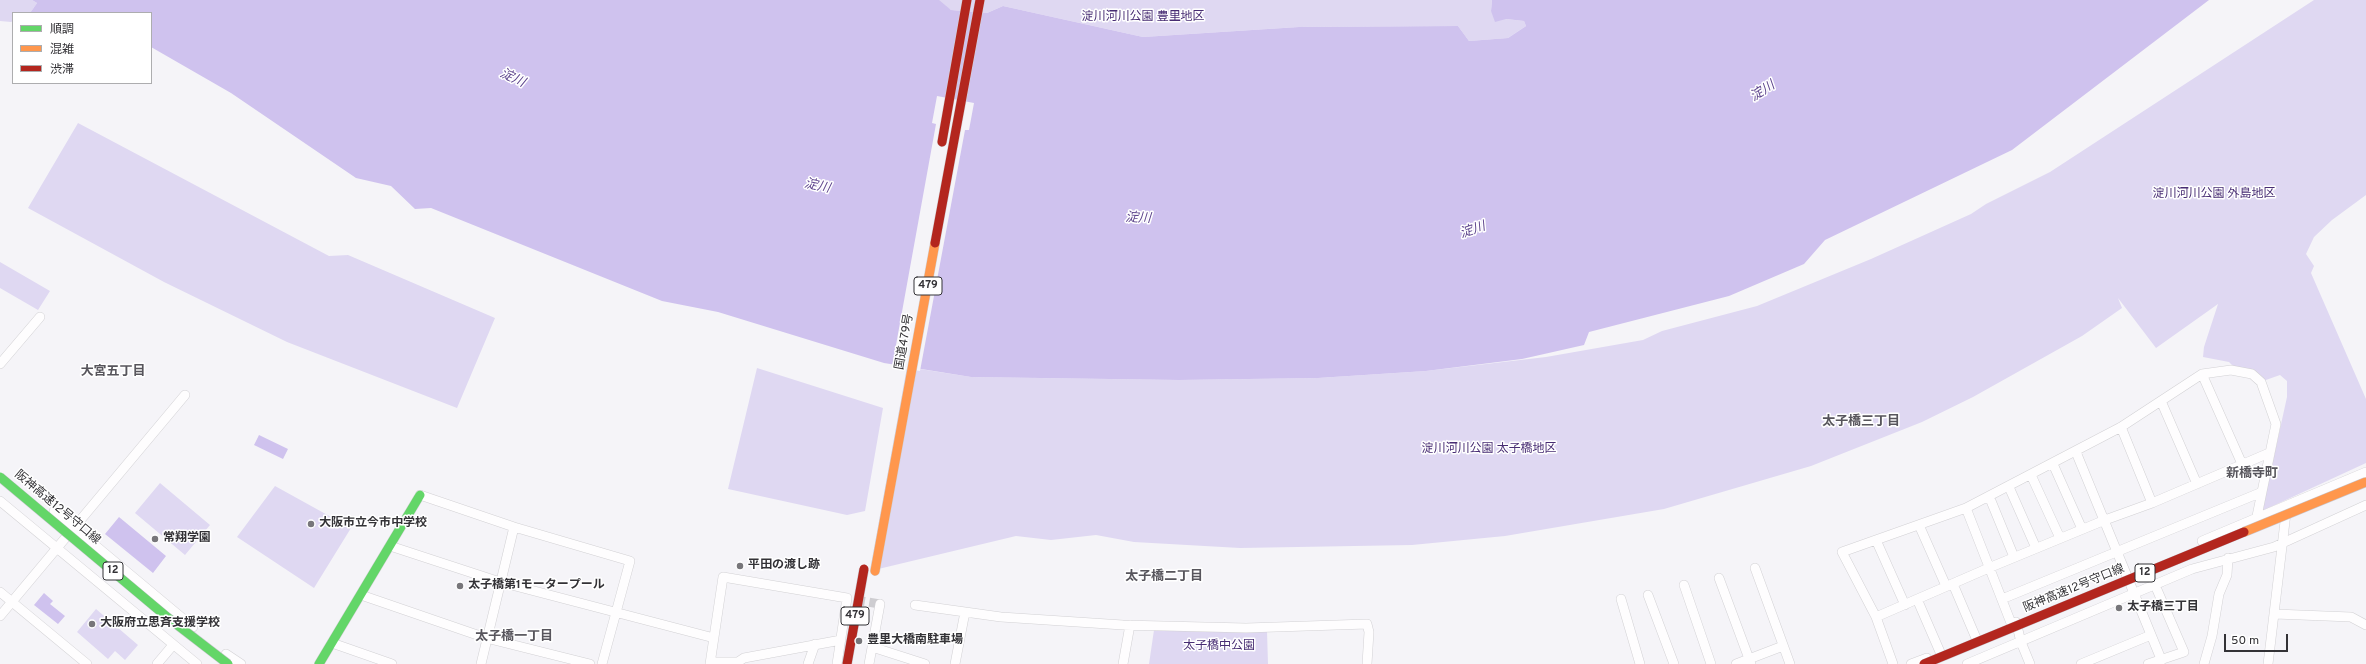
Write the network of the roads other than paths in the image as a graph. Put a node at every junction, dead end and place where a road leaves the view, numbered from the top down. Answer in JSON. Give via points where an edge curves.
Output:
{"nodes":[{"id":1,"x":966,"y":0,"type":"edge"},
{"id":2,"x":980,"y":0,"type":"edge"},
{"id":3,"x":940,"y":155,"type":"dead end"},
{"id":4,"x":40,"y":317,"type":"dead end"},
{"id":5,"x":0,"y":364,"type":"edge"},
{"id":6,"x":903,"y":364,"type":"dead end"},
{"id":7,"x":2202,"y":374,"type":"junction"},
{"id":8,"x":185,"y":395,"type":"dead end"},
{"id":9,"x":2161,"y":401,"type":"junction"},
{"id":10,"x":2121,"y":427,"type":"junction"},
{"id":11,"x":2076,"y":452,"type":"junction"},
{"id":12,"x":2269,"y":453,"type":"junction"},
{"id":13,"x":2053,"y":464,"type":"junction"},
{"id":14,"x":2242,"y":464,"type":"junction"},
{"id":15,"x":0,"y":467,"type":"edge"},
{"id":16,"x":2366,"y":472,"type":"edge"},
{"id":17,"x":2031,"y":475,"type":"junction"},
{"id":18,"x":0,"y":477,"type":"edge"},
{"id":19,"x":2366,"y":482,"type":"edge"},
{"id":20,"x":2197,"y":484,"type":"junction"},
{"id":21,"x":880,"y":486,"type":"dead end"},
{"id":22,"x":2008,"y":487,"type":"junction"},
{"id":23,"x":0,"y":490,"type":"edge"},
{"id":24,"x":2262,"y":492,"type":"junction"},
{"id":25,"x":420,"y":494,"type":"joint"},
{"id":26,"x":1989,"y":496,"type":"junction"},
{"id":27,"x":0,"y":501,"type":"edge"},
{"id":28,"x":2152,"y":503,"type":"junction"},
{"id":29,"x":2287,"y":504,"type":"junction"},
{"id":30,"x":2366,"y":505,"type":"edge"},
{"id":31,"x":1966,"y":508,"type":"junction"},
{"id":32,"x":2257,"y":516,"type":"junction"},
{"id":33,"x":2105,"y":520,"type":"junction"},
{"id":34,"x":2294,"y":523,"type":"dead end"},
{"id":35,"x":1919,"y":525,"type":"junction"},
{"id":36,"x":74,"y":527,"type":"junction"},
{"id":37,"x":514,"y":527,"type":"junction"},
{"id":38,"x":2082,"y":529,"type":"junction"},
{"id":39,"x":2272,"y":532,"type":"dead end"},
{"id":40,"x":2060,"y":538,"type":"junction"},
{"id":41,"x":1876,"y":540,"type":"junction"},
{"id":42,"x":2282,"y":542,"type":"junction"},
{"id":43,"x":390,"y":546,"type":"junction"},
{"id":44,"x":2236,"y":547,"type":"dead end"},
{"id":45,"x":2036,"y":548,"type":"junction"},
{"id":46,"x":56,"y":549,"type":"junction"},
{"id":47,"x":2118,"y":552,"type":"junction"},
{"id":48,"x":2014,"y":557,"type":"junction"},
{"id":49,"x":2228,"y":558,"type":"junction"},
{"id":50,"x":866,"y":561,"type":"dead end"},
{"id":51,"x":1990,"y":567,"type":"junction"},
{"id":52,"x":1755,"y":568,"type":"dead end"},
{"id":53,"x":2126,"y":574,"type":"junction"},
{"id":54,"x":1719,"y":578,"type":"dead end"},
{"id":55,"x":500,"y":582,"type":"junction"},
{"id":56,"x":872,"y":583,"type":"dead end"},
{"id":57,"x":1684,"y":585,"type":"dead end"},
{"id":58,"x":1949,"y":585,"type":"junction"},
{"id":59,"x":2155,"y":585,"type":"junction"},
{"id":60,"x":0,"y":592,"type":"edge"},
{"id":61,"x":2134,"y":594,"type":"junction"},
{"id":62,"x":361,"y":595,"type":"junction"},
{"id":63,"x":1648,"y":595,"type":"dead end"},
{"id":64,"x":1621,"y":599,"type":"dead end"},
{"id":65,"x":1917,"y":599,"type":"junction"},
{"id":66,"x":2002,"y":599,"type":"junction"},
{"id":67,"x":12,"y":602,"type":"junction"},
{"id":68,"x":880,"y":604,"type":"dead end"},
{"id":69,"x":915,"y":605,"type":"dead end"},
{"id":70,"x":1904,"y":605,"type":"junction"},
{"id":71,"x":616,"y":612,"type":"junction"},
{"id":72,"x":965,"y":612,"type":"junction"},
{"id":73,"x":2275,"y":614,"type":"junction"},
{"id":74,"x":0,"y":616,"type":"edge"},
{"id":75,"x":1876,"y":617,"type":"junction"},
{"id":76,"x":2014,"y":622,"type":"junction"},
{"id":77,"x":1130,"y":625,"type":"junction"},
{"id":78,"x":2366,"y":625,"type":"edge"},
{"id":79,"x":2151,"y":635,"type":"junction"},
{"id":80,"x":486,"y":638,"type":"junction"},
{"id":81,"x":714,"y":638,"type":"junction"},
{"id":82,"x":1976,"y":638,"type":"junction"},
{"id":83,"x":841,"y":640,"type":"junction"},
{"id":84,"x":2021,"y":642,"type":"junction"},
{"id":85,"x":332,"y":643,"type":"junction"},
{"id":86,"x":815,"y":644,"type":"junction"},
{"id":87,"x":173,"y":645,"type":"junction"},
{"id":88,"x":1783,"y":646,"type":"junction"},
{"id":89,"x":872,"y":647,"type":"junction"},
{"id":90,"x":1940,"y":652,"type":"junction"},
{"id":91,"x":738,"y":662,"type":"junction"},
{"id":92,"x":1750,"y":662,"type":"edge"},
{"id":93,"x":1963,"y":662,"type":"edge"},
{"id":94,"x":2160,"y":662,"type":"edge"},
{"id":95,"x":202,"y":663,"type":"edge"},
{"id":96,"x":711,"y":663,"type":"edge"},
{"id":97,"x":87,"y":664,"type":"edge"},
{"id":98,"x":157,"y":664,"type":"edge"},
{"id":99,"x":228,"y":664,"type":"edge"},
{"id":100,"x":241,"y":664,"type":"edge"},
{"id":101,"x":319,"y":664,"type":"edge"},
{"id":102,"x":392,"y":664,"type":"edge"},
{"id":103,"x":481,"y":664,"type":"edge"},
{"id":104,"x":590,"y":664,"type":"edge"},
{"id":105,"x":602,"y":664,"type":"edge"},
{"id":106,"x":749,"y":664,"type":"edge"},
{"id":107,"x":808,"y":664,"type":"edge"},
{"id":108,"x":837,"y":664,"type":"edge"},
{"id":109,"x":847,"y":664,"type":"edge"},
{"id":110,"x":869,"y":664,"type":"edge"},
{"id":111,"x":925,"y":664,"type":"edge"},
{"id":112,"x":956,"y":664,"type":"edge"},
{"id":113,"x":1123,"y":664,"type":"edge"},
{"id":114,"x":1367,"y":664,"type":"edge"},
{"id":115,"x":1640,"y":664,"type":"edge"},
{"id":116,"x":1674,"y":664,"type":"edge"},
{"id":117,"x":1711,"y":664,"type":"edge"},
{"id":118,"x":1736,"y":664,"type":"edge"},
{"id":119,"x":1790,"y":664,"type":"edge"},
{"id":120,"x":1893,"y":664,"type":"edge"},
{"id":121,"x":1912,"y":664,"type":"edge"},
{"id":122,"x":1924,"y":664,"type":"edge"},
{"id":123,"x":2030,"y":664,"type":"edge"},
{"id":124,"x":2081,"y":664,"type":"edge"},
{"id":125,"x":2148,"y":664,"type":"edge"},
{"id":126,"x":2204,"y":664,"type":"edge"},
{"id":127,"x":2268,"y":664,"type":"edge"}],
"edges":[{"from":1,"to":3,"type":"main road"},
{"from":2,"to":56,"type":"main road","name":"国道479号","number":"479"},
{"from":4,"to":5,"type":"street"},
{"from":6,"to":21,"type":"main road","name":"国道479号"},
{"from":7,"to":9,"type":"street"},
{"from":7,"to":12,"type":"street","via":[[2231,370],[2257,377],[2276,424]]},
{"from":7,"to":14,"type":"street"},
{"from":8,"to":36,"type":"street"},
{"from":9,"to":10,"type":"street"},
{"from":9,"to":20,"type":"street"},
{"from":10,"to":11,"type":"street"},
{"from":10,"to":28,"type":"street"},
{"from":11,"to":13,"type":"street"},
{"from":11,"to":33,"type":"street"},
{"from":12,"to":14,"type":"street"},
{"from":12,"to":24,"type":"street"},
{"from":13,"to":17,"type":"street"},
{"from":13,"to":38,"type":"street"},
{"from":14,"to":20,"type":"street"},
{"from":15,"to":36,"type":"street"},
{"from":16,"to":29,"type":"street"},
{"from":17,"to":22,"type":"street"},
{"from":17,"to":40,"type":"street"},
{"from":18,"to":99,"type":"main road","name":"阪神高速12号守口線","number":"12","bridge":true,"via":[[167,617]]},
{"from":19,"to":122,"type":"main road","name":"阪神高速12号守口線","number":"12","bridge":true},
{"from":20,"to":28,"type":"street"},
{"from":22,"to":26,"type":"street"},
{"from":22,"to":45,"type":"street"},
{"from":23,"to":95,"type":"main road","name":"阪神高速12号守口線"},
{"from":24,"to":32,"type":"street"},
{"from":24,"to":47,"type":"street"},
{"from":25,"to":37,"type":"street"},
{"from":25,"to":43,"type":"main road"},
{"from":26,"to":31,"type":"street"},
{"from":26,"to":48,"type":"street"},
{"from":27,"to":46,"type":"street"},
{"from":28,"to":33,"type":"street"},
{"from":29,"to":32,"type":"street"},
{"from":29,"to":42,"type":"street"},
{"from":30,"to":42,"type":"street"},
{"from":31,"to":35,"type":"street"},
{"from":31,"to":51,"type":"street"},
{"from":32,"to":53,"type":"street"},
{"from":33,"to":38,"type":"street"},
{"from":33,"to":47,"type":"street"},
{"from":34,"to":39,"type":"main road"},
{"from":35,"to":41,"type":"street"},
{"from":35,"to":58,"type":"street"},
{"from":36,"to":46,"type":"street"},
{"from":36,"to":100,"type":"street","via":[[224,653]]},
{"from":37,"to":55,"type":"street"},
{"from":37,"to":71,"type":"street","via":[[630,561]]},
{"from":38,"to":40,"type":"street"},
{"from":40,"to":45,"type":"street"},
{"from":41,"to":70,"type":"street"},
{"from":41,"to":75,"type":"street","via":[[1842,552]]},
{"from":42,"to":49,"type":"street","via":[[2274,547]]},
{"from":42,"to":73,"type":"street"},
{"from":43,"to":55,"type":"street"},
{"from":43,"to":62,"type":"main road"},
{"from":44,"to":93,"type":"main road","name":"阪神高速12号守口線"},
{"from":45,"to":48,"type":"street"},
{"from":46,"to":67,"type":"street"},
{"from":46,"to":87,"type":"street"},
{"from":47,"to":53,"type":"street"},
{"from":47,"to":66,"type":"street"},
{"from":48,"to":51,"type":"street"},
{"from":49,"to":59,"type":"street","via":[[2192,569]]},
{"from":49,"to":126,"type":"street","via":[[2227,575],[2214,612],[2212,636]]},
{"from":50,"to":109,"type":"main road","number":"479","bridge":true},
{"from":51,"to":58,"type":"street"},
{"from":51,"to":66,"type":"street"},
{"from":52,"to":88,"type":"street"},
{"from":53,"to":61,"type":"street"},
{"from":53,"to":76,"type":"street"},
{"from":54,"to":92,"type":"street"},
{"from":55,"to":71,"type":"street"},
{"from":55,"to":80,"type":"street"},
{"from":57,"to":117,"type":"street"},
{"from":58,"to":65,"type":"street"},
{"from":58,"to":82,"type":"street"},
{"from":59,"to":61,"type":"street"},
{"from":59,"to":94,"type":"street","via":[[2184,652]]},
{"from":60,"to":67,"type":"street"},
{"from":61,"to":79,"type":"street"},
{"from":61,"to":84,"type":"street"},
{"from":62,"to":80,"type":"street"},
{"from":62,"to":85,"type":"main road"},
{"from":63,"to":116,"type":"street"},
{"from":64,"to":115,"type":"street"},
{"from":65,"to":70,"type":"street"},
{"from":65,"to":90,"type":"street"},
{"from":66,"to":76,"type":"street"},
{"from":67,"to":74,"type":"street"},
{"from":67,"to":97,"type":"street"},
{"from":68,"to":89,"type":"street"},
{"from":69,"to":72,"type":"street"},
{"from":70,"to":75,"type":"street"},
{"from":71,"to":81,"type":"street"},
{"from":71,"to":105,"type":"street"},
{"from":72,"to":77,"type":"street","via":[[1001,617]]},
{"from":72,"to":112,"type":"street"},
{"from":73,"to":78,"type":"street","via":[[2351,617]]},
{"from":73,"to":127,"type":"street"},
{"from":75,"to":120,"type":"street"},
{"from":76,"to":82,"type":"street"},
{"from":76,"to":84,"type":"street"},
{"from":77,"to":113,"type":"street"},
{"from":77,"to":114,"type":"street","via":[[1280,628],[1367,624]]},
{"from":79,"to":94,"type":"street"},
{"from":79,"to":124,"type":"street"},
{"from":80,"to":103,"type":"street"},
{"from":80,"to":104,"type":"street"},
{"from":81,"to":83,"type":"street","via":[[723,577],[847,598]]},
{"from":81,"to":96,"type":"street"},
{"from":82,"to":90,"type":"street"},
{"from":83,"to":86,"type":"street"},
{"from":83,"to":108,"type":"street"},
{"from":84,"to":93,"type":"street"},
{"from":84,"to":123,"type":"street"},
{"from":85,"to":101,"type":"main road"},
{"from":85,"to":102,"type":"street"},
{"from":86,"to":91,"type":"street","via":[[744,658]]},
{"from":86,"to":107,"type":"street"},
{"from":87,"to":95,"type":"street"},
{"from":87,"to":98,"type":"street"},
{"from":88,"to":92,"type":"street"},
{"from":88,"to":119,"type":"street"},
{"from":89,"to":110,"type":"street"},
{"from":89,"to":111,"type":"street"},
{"from":90,"to":121,"type":"street"},
{"from":91,"to":96,"type":"street"},
{"from":91,"to":106,"type":"street"},
{"from":92,"to":118,"type":"street"},
{"from":94,"to":125,"type":"street"}]}
